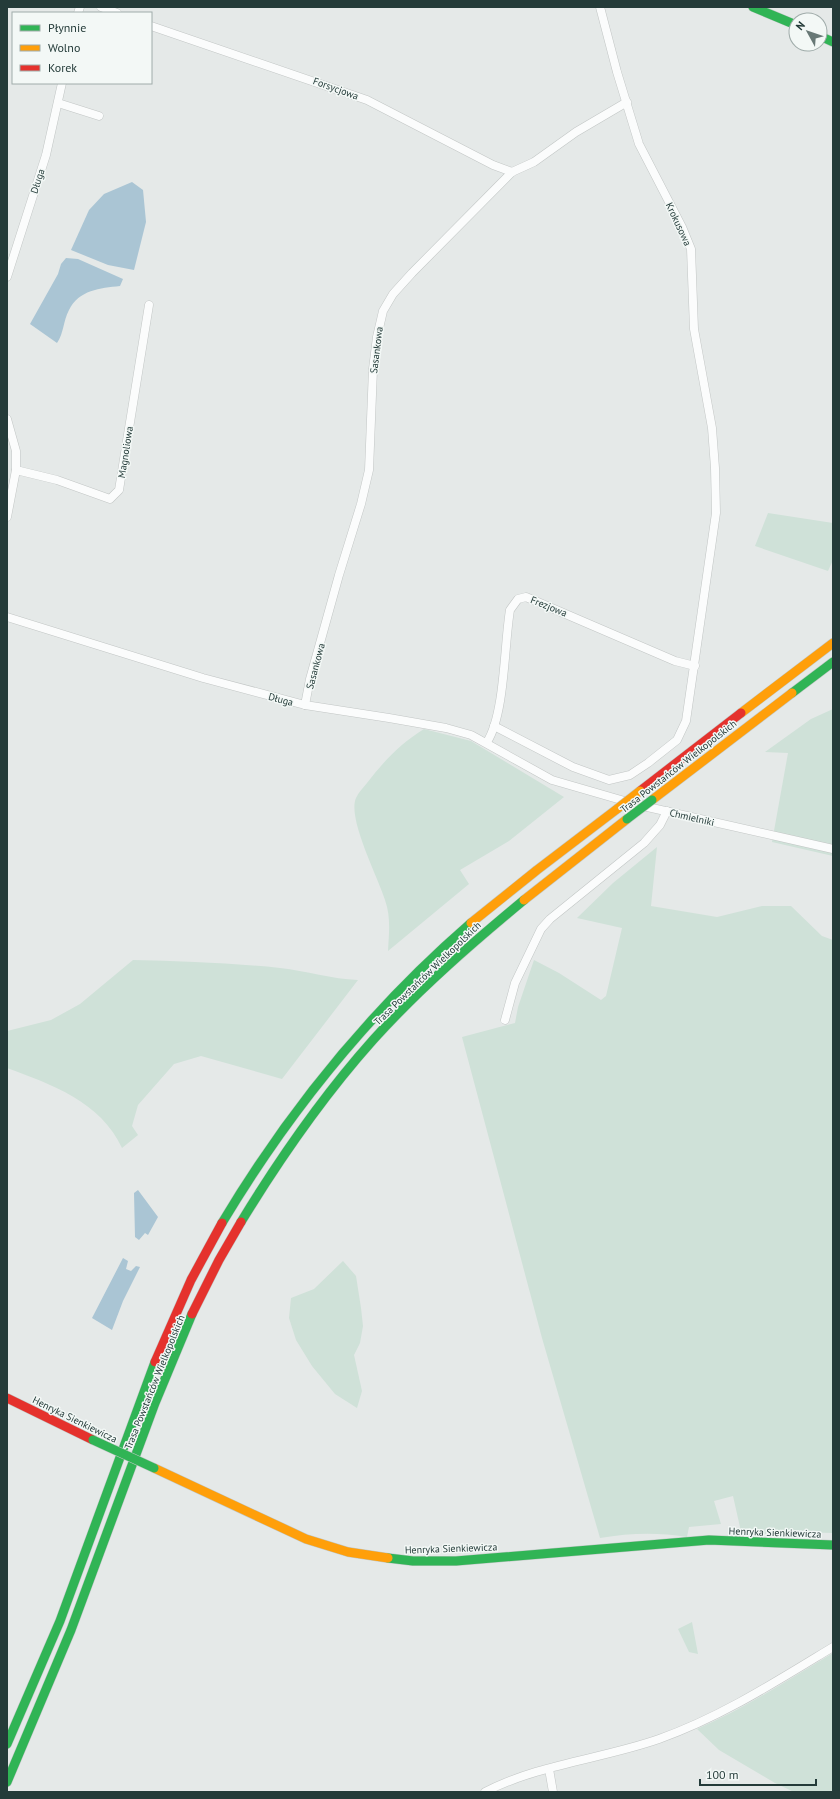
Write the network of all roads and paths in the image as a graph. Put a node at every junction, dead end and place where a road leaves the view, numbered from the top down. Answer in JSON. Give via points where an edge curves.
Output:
{"nodes":[{"id":1,"x":101,"y":7,"type":"edge"},
{"id":2,"x":600,"y":7,"type":"edge"},
{"id":3,"x":753,"y":7,"type":"edge"},
{"id":4,"x":114,"y":12,"type":"edge"},
{"id":5,"x":788,"y":22,"type":"edge"},
{"id":6,"x":152,"y":26,"type":"edge"},
{"id":7,"x":62,"y":84,"type":"edge"},
{"id":8,"x":626,"y":102,"type":"junction"},
{"id":9,"x":58,"y":103,"type":"junction"},
{"id":10,"x":99,"y":116,"type":"dead end"},
{"id":11,"x":512,"y":172,"type":"junction"},
{"id":12,"x":7,"y":277,"type":"edge"},
{"id":13,"x":149,"y":305,"type":"dead end"},
{"id":14,"x":7,"y":419,"type":"edge"},
{"id":15,"x":16,"y":470,"type":"junction"},
{"id":16,"x":7,"y":517,"type":"edge"},
{"id":17,"x":7,"y":617,"type":"edge"},
{"id":18,"x":833,"y":643,"type":"edge"},
{"id":19,"x":833,"y":662,"type":"edge"},
{"id":20,"x":695,"y":666,"type":"junction"},
{"id":21,"x":305,"y":705,"type":"junction"},
{"id":22,"x":494,"y":726,"type":"junction"},
{"id":23,"x":487,"y":742,"type":"junction"},
{"id":24,"x":552,"y":780,"type":"joint"},
{"id":25,"x":667,"y":811,"type":"junction"},
{"id":26,"x":833,"y":849,"type":"edge"},
{"id":27,"x":506,"y":1020,"type":"dead end"},
{"id":28,"x":7,"y":1398,"type":"edge"},
{"id":29,"x":833,"y":1545,"type":"edge"},
{"id":30,"x":833,"y":1647,"type":"edge"},
{"id":31,"x":7,"y":1744,"type":"edge"},
{"id":32,"x":549,"y":1769,"type":"junction"},
{"id":33,"x":7,"y":1782,"type":"edge"},
{"id":34,"x":485,"y":1792,"type":"edge"},
{"id":35,"x":553,"y":1792,"type":"edge"}],
"edges":[{"from":1,"to":4,"type":"street"},
{"from":2,"to":8,"type":"street","name":"Krokusowa"},
{"from":3,"to":5,"type":"main road"},
{"from":6,"to":11,"type":"street","name":"Forsycjowa","via":[[367,100],[493,165]]},
{"from":7,"to":9,"type":"street","name":"Długa"},
{"from":8,"to":11,"type":"street","name":"Sasankowa","via":[[576,132],[534,162]]},
{"from":8,"to":20,"type":"street","name":"Krokusowa","via":[[639,144],[691,249],[694,329],[712,428],[716,499]]},
{"from":9,"to":10,"type":"street"},
{"from":9,"to":12,"type":"street","name":"Długa","via":[[46,155]]},
{"from":11,"to":21,"type":"street","name":"Sasankowa","via":[[412,272],[393,294],[383,311],[373,369],[369,470],[310,679]]},
{"from":13,"to":15,"type":"street","name":"Magnoliowa","via":[[119,490],[110,499],[57,480]]},
{"from":14,"to":15,"type":"street","via":[[16,451]]},
{"from":15,"to":16,"type":"street"},
{"from":17,"to":21,"type":"street","name":"Długa","via":[[203,678]]},
{"from":18,"to":31,"type":"main road","name":"Trasa Powstańców Wielkopolskich","bridge":true,"via":[[496,902],[416,974],[369,1022],[301,1105],[247,1183],[192,1278],[169,1327],[139,1398],[70,1594]]},
{"from":19,"to":33,"type":"main road","name":"Trasa Powstańców Wielkopolskich","bridge":true,"via":[[540,886],[479,938],[416,996],[374,1040],[317,1110],[247,1212],[221,1256],[192,1315],[164,1379],[76,1618]]},
{"from":20,"to":22,"type":"street","name":"Krokusowa","via":[[686,721],[677,740],[630,775],[609,780],[573,767]]},
{"from":20,"to":22,"type":"street","name":"Frezjowa","via":[[675,661],[526,597],[518,599],[510,610],[500,699]]},
{"from":21,"to":23,"type":"street","name":"Długa","via":[[446,728]]},
{"from":22,"to":23,"type":"street","name":"Frezjowa"},
{"from":23,"to":24,"type":"street","name":"Długa"},
{"from":24,"to":25,"type":"street","name":"Chmielniki","via":[[614,799]]},
{"from":25,"to":26,"type":"street","name":"Chmielniki"},
{"from":25,"to":27,"type":"street","via":[[660,825],[644,843],[541,929],[515,983]]},
{"from":28,"to":29,"type":"main road","name":"Henryka Sienkiewicza","bridge":true,"via":[[245,1512],[306,1539],[348,1552],[413,1561],[456,1560],[708,1540]]},
{"from":30,"to":32,"type":"street","via":[[767,1688],[684,1729],[636,1746]]},
{"from":32,"to":34,"type":"street"},
{"from":32,"to":35,"type":"street"}]}
